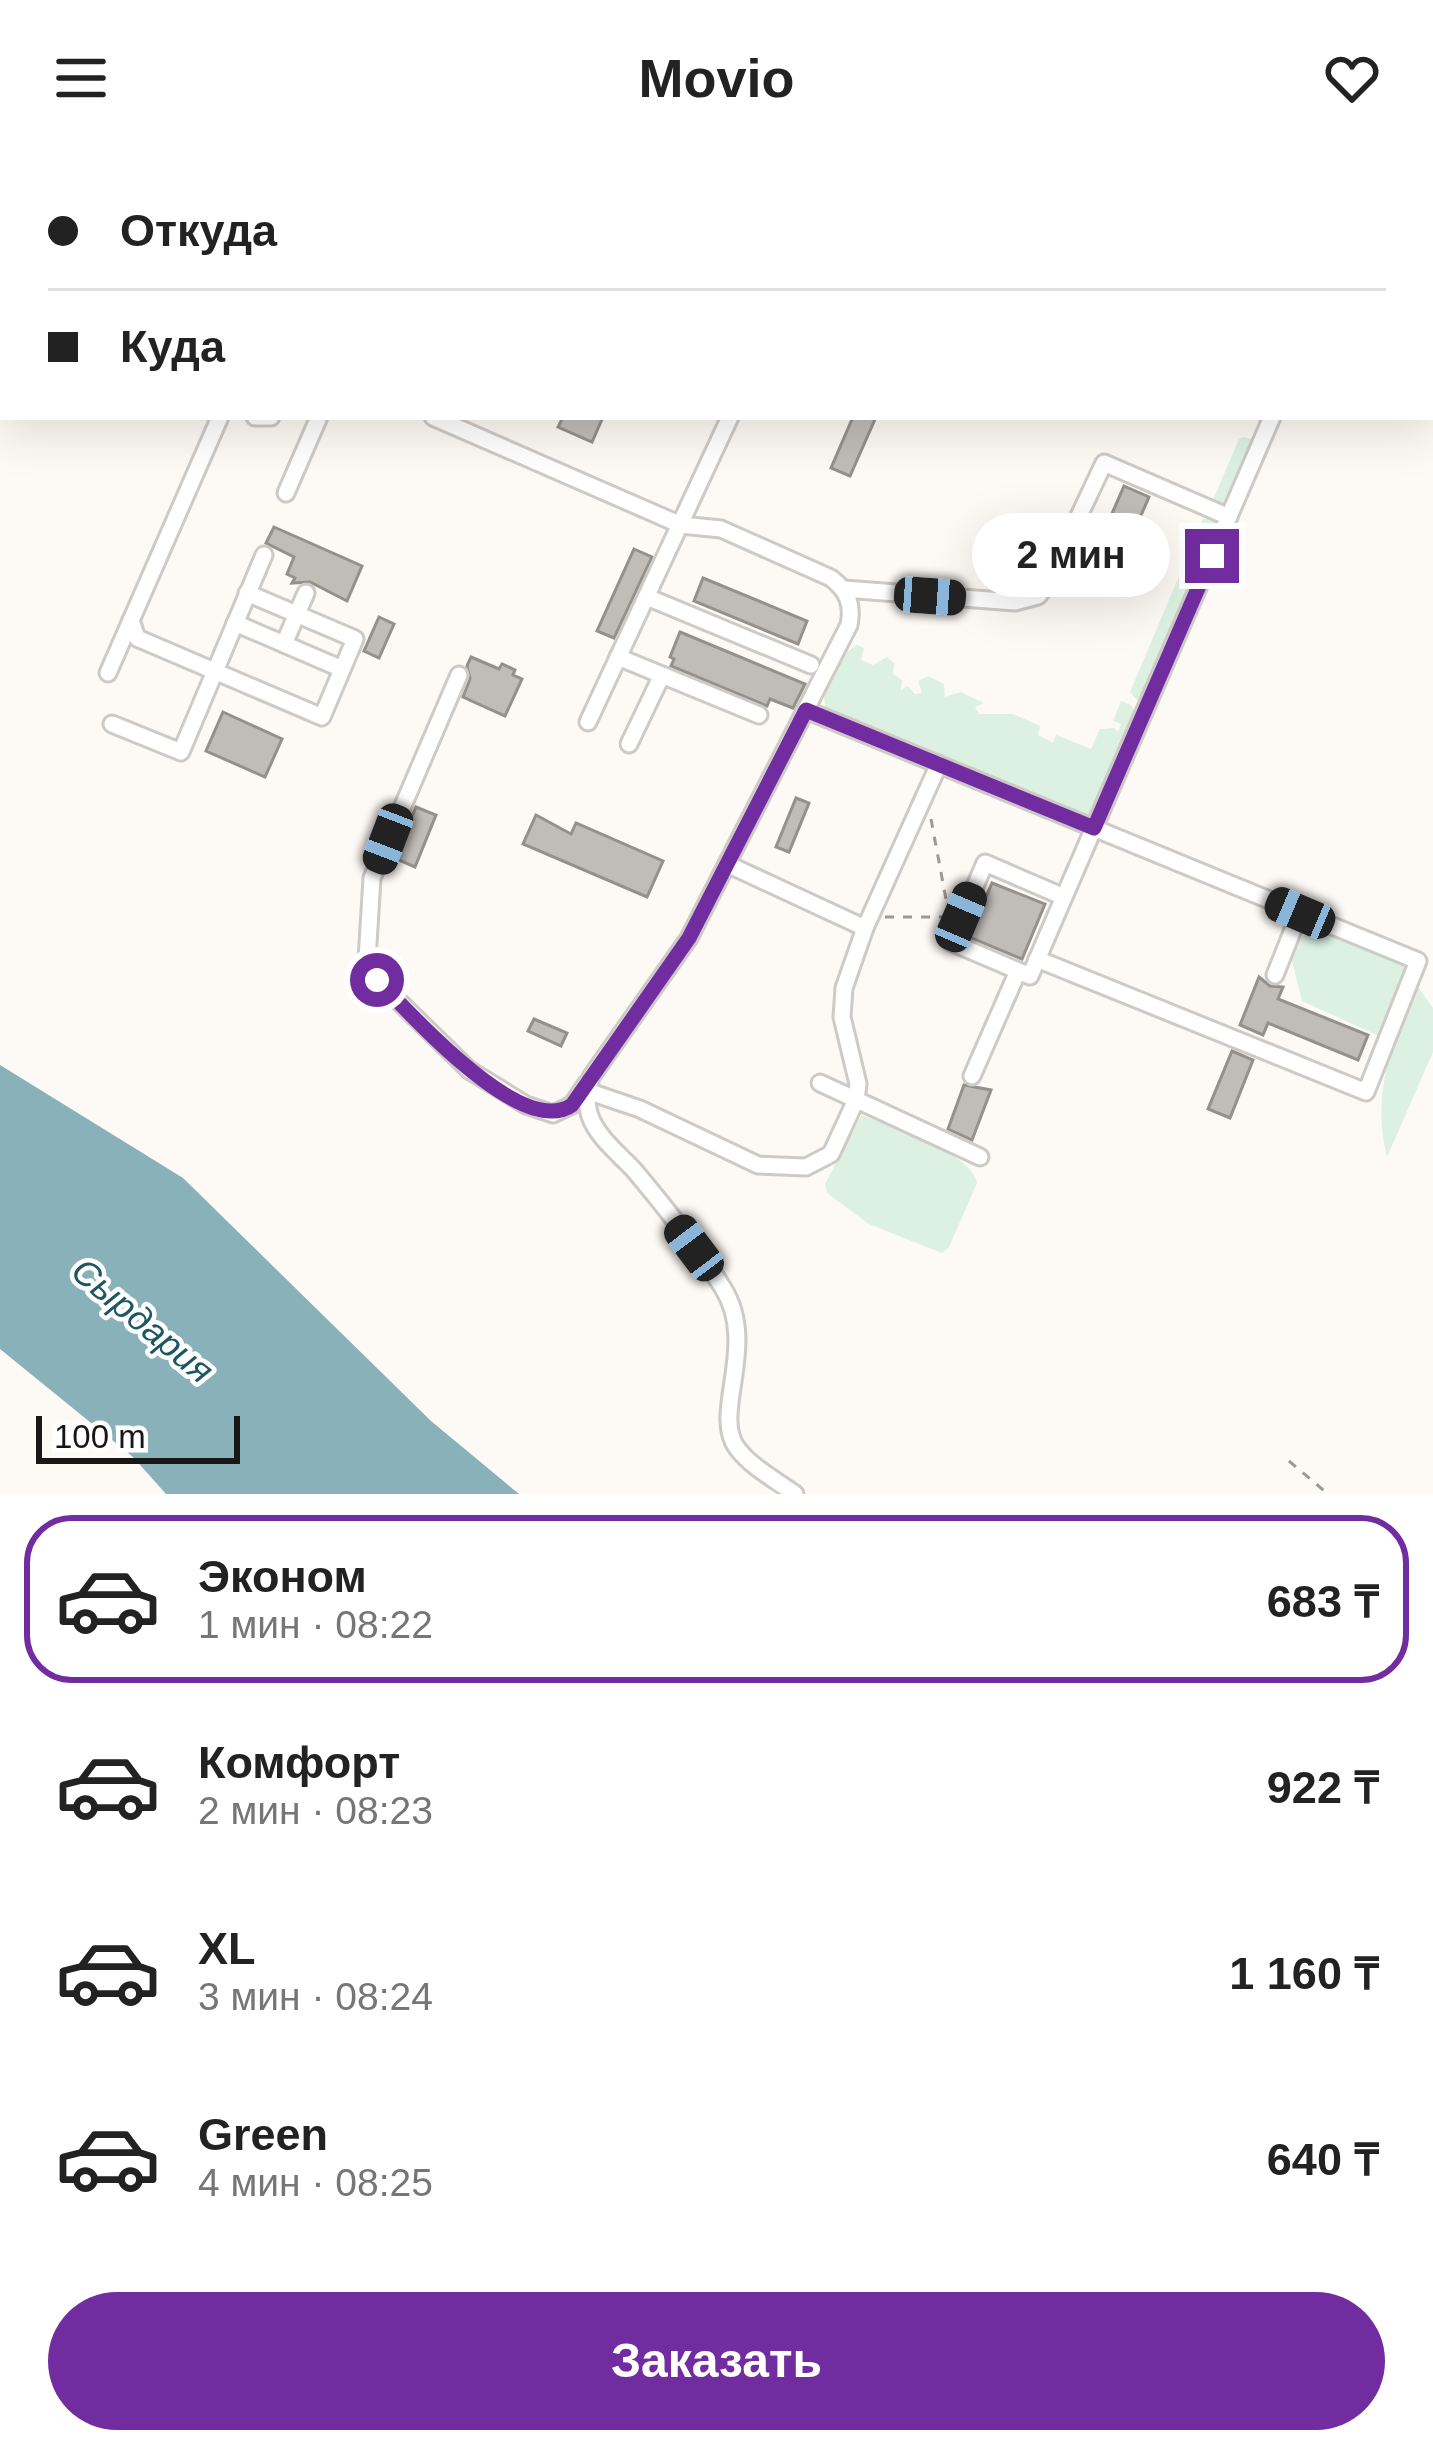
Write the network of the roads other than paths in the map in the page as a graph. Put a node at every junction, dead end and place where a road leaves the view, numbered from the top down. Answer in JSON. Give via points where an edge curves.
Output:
{"nodes":[{"id":1,"x":219,"y":420,"type":"edge"},
{"id":2,"x":318,"y":420,"type":"edge"},
{"id":3,"x":441,"y":420,"type":"edge"},
{"id":4,"x":729,"y":420,"type":"edge"},
{"id":5,"x":1271,"y":420,"type":"edge"},
{"id":6,"x":286,"y":493,"type":"dead end"},
{"id":7,"x":1228,"y":517,"type":"junction"},
{"id":8,"x":681,"y":525,"type":"junction"},
{"id":9,"x":263,"y":555,"type":"dead end"},
{"id":10,"x":844,"y":589,"type":"junction"},
{"id":11,"x":248,"y":593,"type":"junction"},
{"id":12,"x":307,"y":593,"type":"dead end"},
{"id":13,"x":647,"y":597,"type":"junction"},
{"id":14,"x":297,"y":614,"type":"junction"},
{"id":15,"x":131,"y":620,"type":"junction"},
{"id":16,"x":235,"y":623,"type":"junction"},
{"id":17,"x":284,"y":644,"type":"junction"},
{"id":18,"x":618,"y":658,"type":"junction"},
{"id":19,"x":811,"y":664,"type":"dead end"},
{"id":20,"x":342,"y":669,"type":"junction"},
{"id":21,"x":214,"y":671,"type":"junction"},
{"id":22,"x":108,"y":673,"type":"dead end"},
{"id":23,"x":662,"y":675,"type":"junction"},
{"id":24,"x":459,"y":676,"type":"dead end"},
{"id":25,"x":806,"y":710,"type":"junction"},
{"id":26,"x":759,"y":715,"type":"dead end"},
{"id":27,"x":587,"y":722,"type":"dead end"},
{"id":28,"x":112,"y":724,"type":"dead end"},
{"id":29,"x":629,"y":744,"type":"dead end"},
{"id":30,"x":939,"y":764,"type":"junction"},
{"id":31,"x":1094,"y":828,"type":"junction"},
{"id":32,"x":727,"y":864,"type":"junction"},
{"id":33,"x":1064,"y":897,"type":"junction"},
{"id":34,"x":1300,"y":913,"type":"junction"},
{"id":35,"x":867,"y":922,"type":"junction"},
{"id":36,"x":1037,"y":959,"type":"junction"},
{"id":37,"x":1018,"y":971,"type":"junction"},
{"id":38,"x":1275,"y":975,"type":"dead end"},
{"id":39,"x":972,"y":1076,"type":"dead end"},
{"id":40,"x":820,"y":1083,"type":"dead end"},
{"id":41,"x":589,"y":1084,"type":"junction"},
{"id":42,"x":856,"y":1100,"type":"junction"},
{"id":43,"x":980,"y":1157,"type":"dead end"},
{"id":44,"x":795,"y":1494,"type":"edge"}],
"edges":[{"from":1,"to":15,"type":"street"},
{"from":2,"to":6,"type":"street"},
{"from":3,"to":8,"type":"street"},
{"from":4,"to":8,"type":"street"},
{"from":5,"to":7,"type":"street"},
{"from":7,"to":10,"type":"street","via":[[1104,463],[1038,596],[1016,602]]},
{"from":7,"to":31,"type":"street"},
{"from":8,"to":10,"type":"street","via":[[721,529]]},
{"from":8,"to":13,"type":"street"},
{"from":9,"to":11,"type":"street"},
{"from":10,"to":25,"type":"street","via":[[849,625]]},
{"from":11,"to":14,"type":"street"},
{"from":11,"to":16,"type":"street"},
{"from":12,"to":14,"type":"street"},
{"from":13,"to":18,"type":"street"},
{"from":13,"to":19,"type":"street"},
{"from":14,"to":17,"type":"street"},
{"from":14,"to":20,"type":"street","via":[[355,639]]},
{"from":15,"to":21,"type":"street","via":[[137,638]]},
{"from":15,"to":22,"type":"street"},
{"from":16,"to":17,"type":"street"},
{"from":16,"to":21,"type":"street"},
{"from":17,"to":20,"type":"street"},
{"from":18,"to":23,"type":"street"},
{"from":18,"to":27,"type":"street"},
{"from":20,"to":21,"type":"street","via":[[322,717]]},
{"from":21,"to":28,"type":"street","via":[[181,752]]},
{"from":23,"to":26,"type":"street"},
{"from":23,"to":29,"type":"street"},
{"from":24,"to":41,"type":"street","via":[[372,878],[368,960],[377,980],[469,1070],[526,1105],[562,1112]]},
{"from":25,"to":30,"type":"street"},
{"from":25,"to":32,"type":"street"},
{"from":30,"to":31,"type":"street"},
{"from":30,"to":35,"type":"street"},
{"from":31,"to":33,"type":"street"},
{"from":31,"to":34,"type":"street"},
{"from":32,"to":35,"type":"street"},
{"from":32,"to":41,"type":"street","via":[[676,961]]},
{"from":33,"to":36,"type":"street"},
{"from":33,"to":37,"type":"street","via":[[985,863],[955,917],[951,942]]},
{"from":34,"to":36,"type":"street","via":[[1418,961],[1366,1092]]},
{"from":34,"to":38,"type":"street"},
{"from":35,"to":42,"type":"street","via":[[840,1002],[857,1066]]},
{"from":36,"to":37,"type":"street","via":[[1030,976]]},
{"from":37,"to":39,"type":"street"},
{"from":40,"to":42,"type":"street"},
{"from":41,"to":42,"type":"street","via":[[740,1159],[784,1168],[831,1154]]},
{"from":41,"to":44,"type":"street","via":[[597,1130],[730,1300],[740,1332],[733,1442]]},
{"from":42,"to":43,"type":"street"}]}
